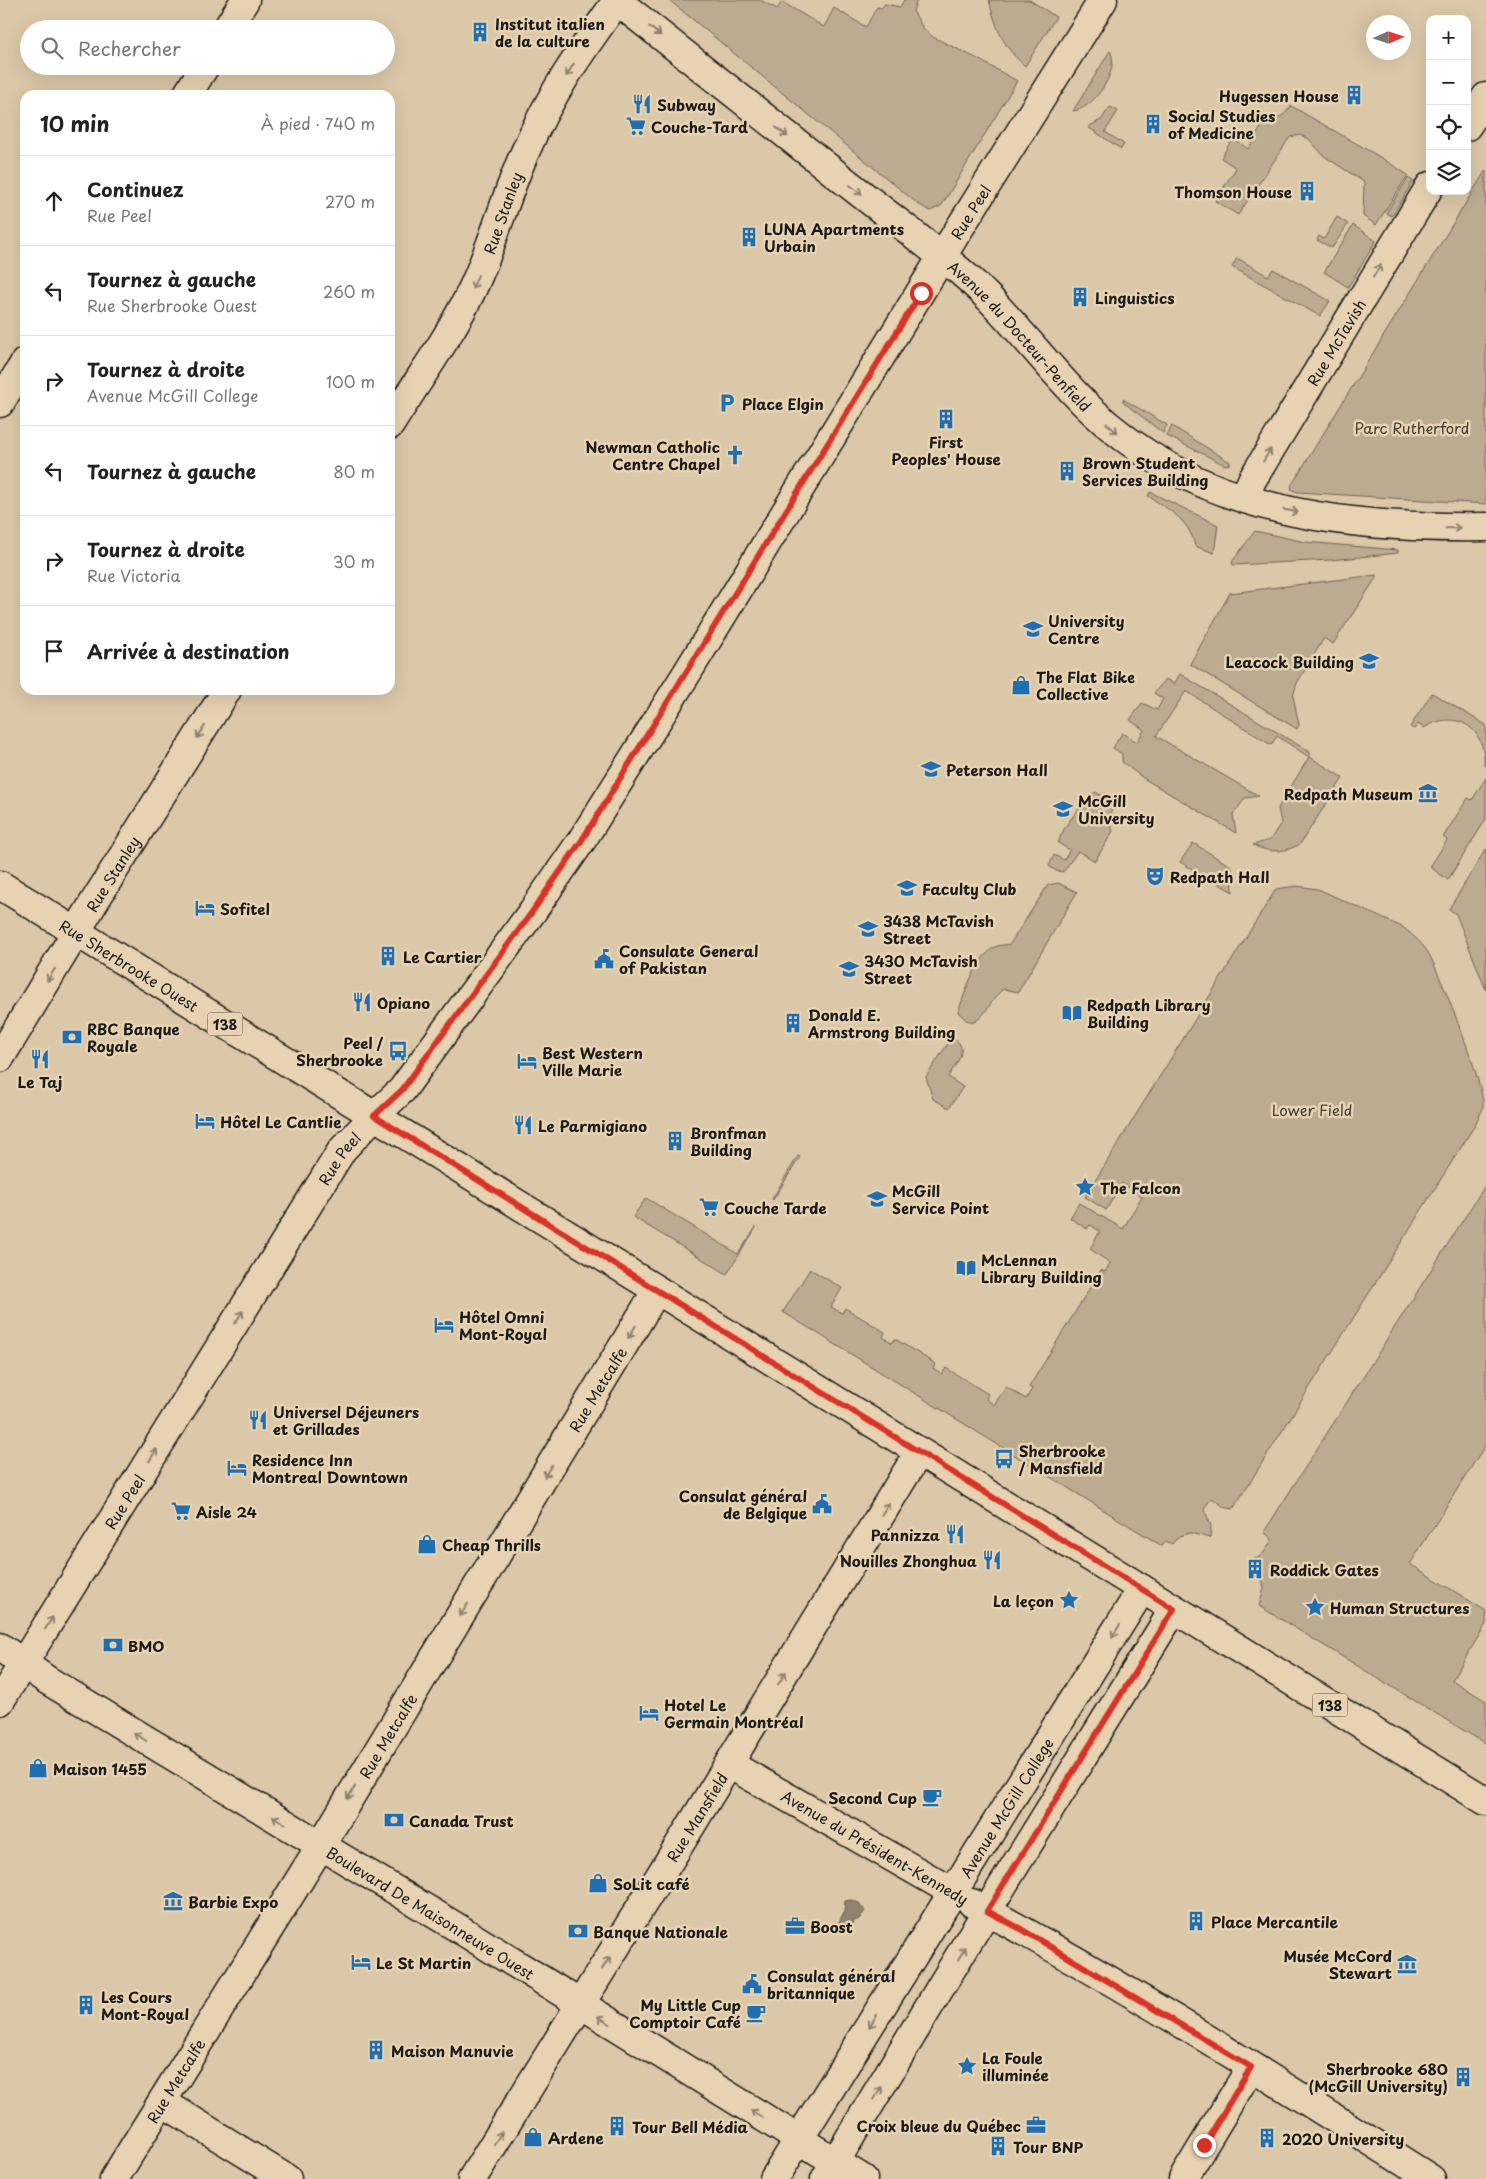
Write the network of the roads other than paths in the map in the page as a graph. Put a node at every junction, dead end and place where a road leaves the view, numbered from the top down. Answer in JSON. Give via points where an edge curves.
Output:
{"nodes":[{"id":1,"x":245,"y":0,"type":"edge"},
{"id":2,"x":616,"y":0,"type":"edge"},
{"id":3,"x":1103,"y":0,"type":"edge"},
{"id":4,"x":233,"y":20,"type":"edge"},
{"id":5,"x":199,"y":75,"type":"edge"},
{"id":6,"x":190,"y":90,"type":"edge"},
{"id":7,"x":1486,"y":97,"type":"edge"},
{"id":8,"x":1471,"y":120,"type":"edge"},
{"id":9,"x":1426,"y":193,"type":"edge"},
{"id":10,"x":942,"y":257,"type":"junction"},
{"id":11,"x":20,"y":370,"type":"edge"},
{"id":12,"x":0,"y":402,"type":"edge"},
{"id":13,"x":395,"y":417,"type":"edge"},
{"id":14,"x":1244,"y":498,"type":"junction"},
{"id":15,"x":1486,"y":527,"type":"edge"},
{"id":16,"x":224,"y":695,"type":"edge"},
{"id":17,"x":0,"y":884,"type":"edge"},
{"id":18,"x":76,"y":933,"type":"junction"},
{"id":19,"x":0,"y":1058,"type":"edge"},
{"id":20,"x":374,"y":1116,"type":"junction"},
{"id":21,"x":657,"y":1290,"type":"junction"},
{"id":22,"x":919,"y":1452,"type":"junction"},
{"id":23,"x":1142,"y":1589,"type":"junction"},
{"id":24,"x":1174,"y":1609,"type":"junction"},
{"id":25,"x":0,"y":1647,"type":"edge"},
{"id":26,"x":23,"y":1664,"type":"junction"},
{"id":27,"x":0,"y":1702,"type":"edge"},
{"id":28,"x":729,"y":1764,"type":"junction"},
{"id":29,"x":1486,"y":1802,"type":"edge"},
{"id":30,"x":322,"y":1844,"type":"junction"},
{"id":31,"x":953,"y":1892,"type":"junction"},
{"id":32,"x":987,"y":1911,"type":"junction"},
{"id":33,"x":581,"y":2005,"type":"junction"},
{"id":34,"x":1251,"y":2067,"type":"junction"},
{"id":35,"x":162,"y":2102,"type":"junction"},
{"id":36,"x":799,"y":2139,"type":"junction"},
{"id":37,"x":830,"y":2171,"type":"edge"},
{"id":38,"x":114,"y":2179,"type":"edge"},
{"id":39,"x":287,"y":2179,"type":"edge"},
{"id":40,"x":472,"y":2179,"type":"edge"},
{"id":41,"x":774,"y":2179,"type":"edge"},
{"id":42,"x":862,"y":2179,"type":"edge"},
{"id":43,"x":1183,"y":2179,"type":"edge"},
{"id":44,"x":1431,"y":2179,"type":"edge"}],
"edges":[{"from":1,"to":4,"type":"street"},
{"from":2,"to":10,"type":"street","name":"Avenue du Docteur-Penfield","one_way":true},
{"from":2,"to":13,"type":"street","name":"Rue Stanley","one_way":true,"via":[[541,118],[470,294]]},
{"from":3,"to":10,"type":"street","name":"Rue Peel"},
{"from":5,"to":6,"type":"street"},
{"from":7,"to":8,"type":"street"},
{"from":14,"to":9,"type":"street","name":"Rue McTavish","one_way":true},
{"from":10,"to":14,"type":"street","name":"Avenue du Docteur-Penfield","one_way":true,"via":[[968,278],[1111,428],[1179,473]]},
{"from":10,"to":20,"type":"street","name":"Rue Peel","via":[[582,840],[402,1090]]},
{"from":11,"to":12,"type":"street"},
{"from":14,"to":15,"type":"street","name":"Avenue du Docteur-Penfield","one_way":true,"via":[[1342,522],[1433,528]]},
{"from":16,"to":18,"type":"street","name":"Rue Stanley","one_way":true},
{"from":17,"to":18,"type":"street","name":"Rue Sherbrooke Ouest","number":"138"},
{"from":18,"to":19,"type":"street","name":"Rue Stanley","one_way":true},
{"from":18,"to":20,"type":"street","name":"Rue Sherbrooke Ouest","number":"138"},
{"from":20,"to":21,"type":"street","name":"Rue Sherbrooke Ouest","number":"138"},
{"from":26,"to":20,"type":"street","name":"Rue Peel","one_way":true,"via":[[342,1150]]},
{"from":21,"to":22,"type":"street","name":"Rue Sherbrooke Ouest","number":"138"},
{"from":21,"to":30,"type":"street","name":"Rue Metcalfe","one_way":true},
{"from":22,"to":23,"type":"street","name":"Rue Sherbrooke Ouest","number":"138"},
{"from":28,"to":22,"type":"street","name":"Rue Mansfield","one_way":true},
{"from":23,"to":24,"type":"street","name":"Rue Sherbrooke Ouest","number":"138"},
{"from":23,"to":31,"type":"street","name":"Avenue McGill College","one_way":true},
{"from":24,"to":29,"type":"street","name":"Rue Sherbrooke Ouest","number":"138"},
{"from":24,"to":32,"type":"street"},
{"from":25,"to":26,"type":"street","name":"Boulevard De Maisonneuve Ouest"},
{"from":26,"to":27,"type":"street","name":"Rue Peel"},
{"from":30,"to":26,"type":"street","name":"Boulevard De Maisonneuve Ouest","one_way":true,"via":[[172,1757]]},
{"from":28,"to":31,"type":"street","name":"Avenue du Président-Kennedy"},
{"from":33,"to":28,"type":"street","name":"Rue Mansfield","one_way":true},
{"from":30,"to":33,"type":"street","name":"Boulevard De Maisonneuve Ouest"},
{"from":30,"to":35,"type":"street","name":"Rue Metcalfe"},
{"from":31,"to":32,"type":"street","name":"Avenue du Président-Kennedy"},
{"from":31,"to":36,"type":"street","name":"Avenue McGill College","one_way":true},
{"from":32,"to":34,"type":"street","name":"Avenue du Président-Kennedy"},
{"from":37,"to":32,"type":"street","one_way":true},
{"from":36,"to":33,"type":"street","name":"Boulevard De Maisonneuve Ouest","one_way":true},
{"from":40,"to":33,"type":"street","name":"Rue Mansfield","one_way":true},
{"from":34,"to":43,"type":"street"},
{"from":34,"to":44,"type":"street","name":"Avenue du Président-Kennedy"},
{"from":35,"to":38,"type":"street","name":"Rue Metcalfe"},
{"from":35,"to":39,"type":"street"},
{"from":36,"to":37,"type":"street","name":"Boulevard De Maisonneuve Ouest"},
{"from":36,"to":41,"type":"street","name":"Avenue McGill College"},
{"from":37,"to":42,"type":"street","name":"Boulevard De Maisonneuve Ouest"}]}
